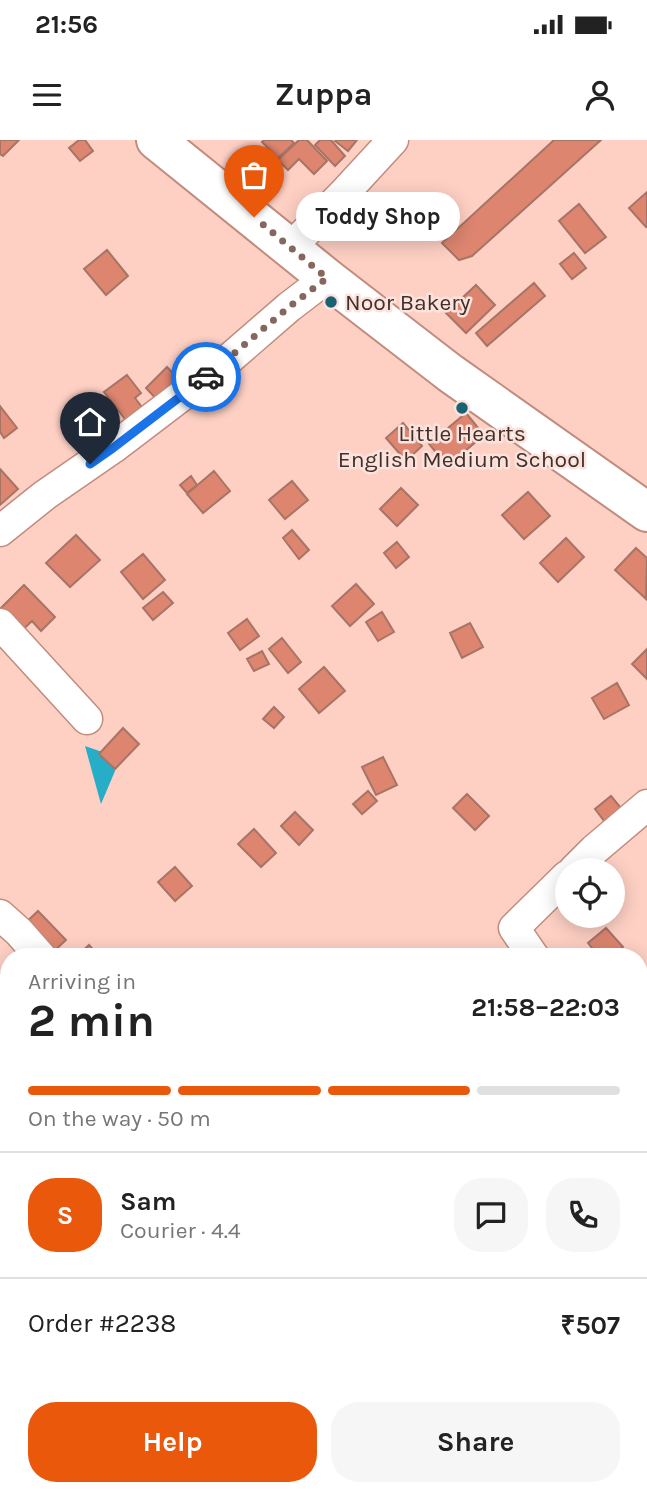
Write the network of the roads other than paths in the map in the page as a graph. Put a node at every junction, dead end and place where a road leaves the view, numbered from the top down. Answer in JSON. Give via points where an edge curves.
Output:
{"nodes":[{"id":1,"x":393,"y":140,"type":"edge"},
{"id":2,"x":167,"y":143,"type":"edge"},
{"id":3,"x":291,"y":247,"type":"junction"},
{"id":4,"x":327,"y":278,"type":"junction"},
{"id":5,"x":647,"y":512,"type":"edge"},
{"id":6,"x":0,"y":531,"type":"edge"},
{"id":7,"x":0,"y":624,"type":"edge"},
{"id":8,"x":86,"y":719,"type":"dead end"},
{"id":9,"x":647,"y":805,"type":"edge"},
{"id":10,"x":586,"y":858,"type":"edge"},
{"id":11,"x":555,"y":888,"type":"edge"},
{"id":12,"x":0,"y":915,"type":"edge"},
{"id":13,"x":33,"y":948,"type":"edge"},
{"id":14,"x":528,"y":948,"type":"edge"}],
"edges":[{"from":1,"to":3,"type":"street"},
{"from":2,"to":3,"type":"main road"},
{"from":3,"to":4,"type":"main road"},
{"from":4,"to":5,"type":"main road","via":[[450,373]]},
{"from":4,"to":6,"type":"street","via":[[200,382]]},
{"from":7,"to":8,"type":"street"},
{"from":9,"to":10,"type":"street"},
{"from":11,"to":14,"type":"street","via":[[514,928]]},
{"from":12,"to":13,"type":"street"}]}
